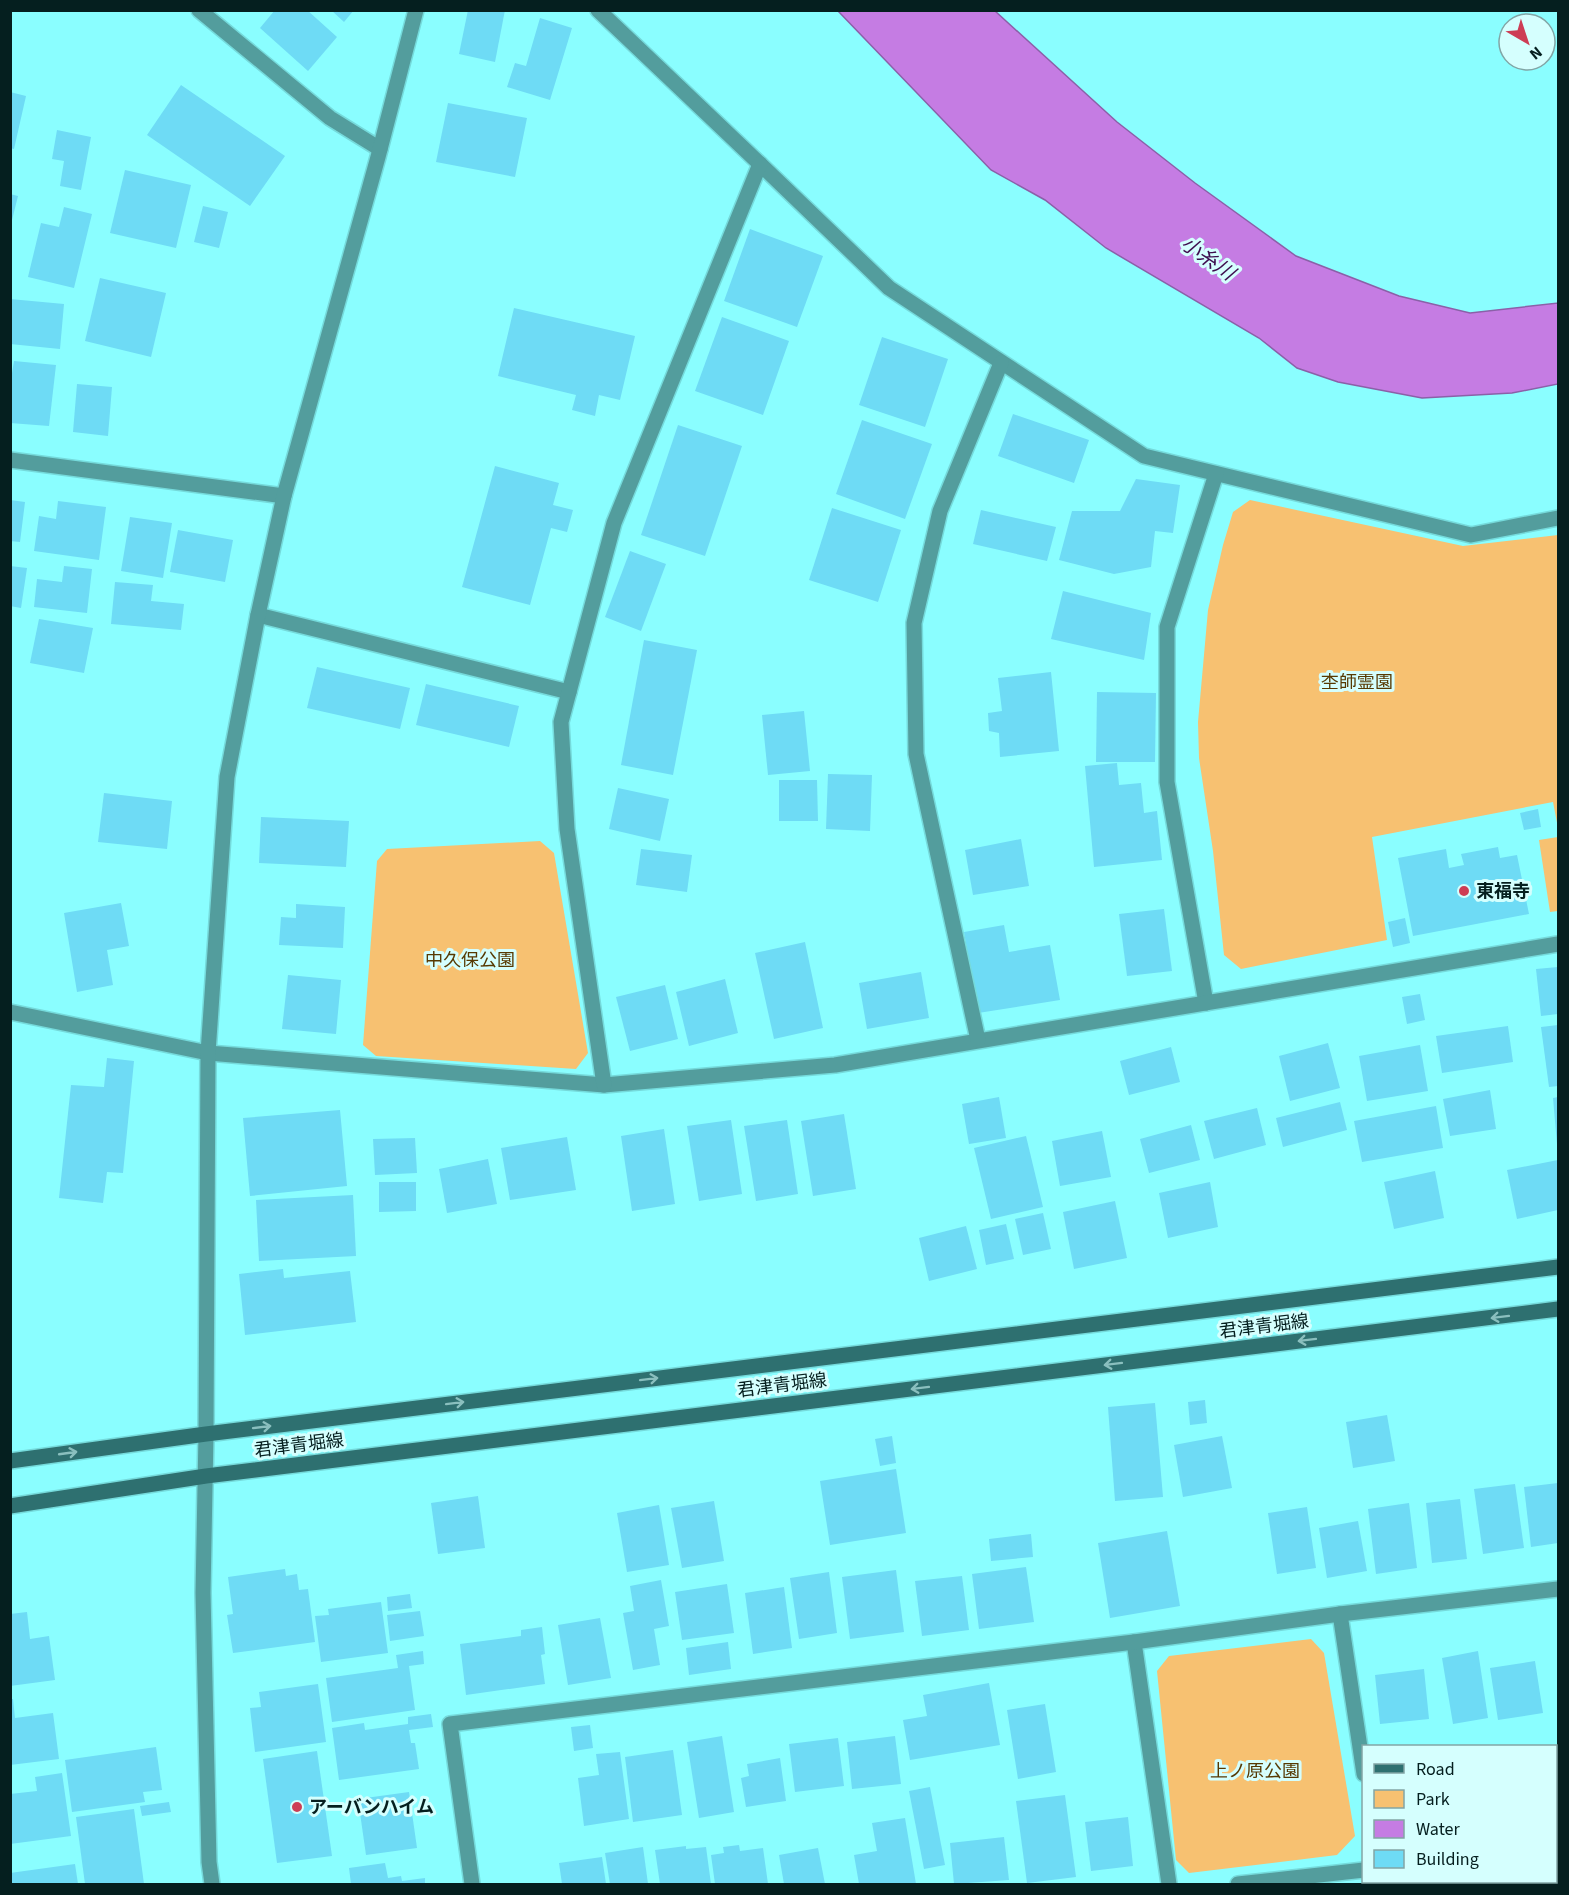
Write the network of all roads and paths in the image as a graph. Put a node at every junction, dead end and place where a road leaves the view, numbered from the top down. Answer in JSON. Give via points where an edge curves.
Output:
{"nodes":[{"id":1,"x":200,"y":10,"type":"edge"},
{"id":2,"x":416,"y":10,"type":"edge"},
{"id":3,"x":598,"y":10,"type":"edge"},
{"id":4,"x":380,"y":149,"type":"junction"},
{"id":5,"x":760,"y":164,"type":"junction"},
{"id":6,"x":1002,"y":363,"type":"junction"},
{"id":7,"x":10,"y":460,"type":"edge"},
{"id":8,"x":1216,"y":474,"type":"junction"},
{"id":9,"x":284,"y":496,"type":"junction"},
{"id":10,"x":1558,"y":518,"type":"edge"},
{"id":11,"x":258,"y":615,"type":"junction"},
{"id":12,"x":569,"y":692,"type":"junction"},
{"id":13,"x":1558,"y":944,"type":"edge"},
{"id":14,"x":1206,"y":1003,"type":"junction"},
{"id":15,"x":10,"y":1012,"type":"edge"},
{"id":16,"x":978,"y":1040,"type":"junction"},
{"id":17,"x":208,"y":1053,"type":"junction"},
{"id":18,"x":604,"y":1085,"type":"junction"},
{"id":19,"x":1558,"y":1267,"type":"edge"},
{"id":20,"x":1558,"y":1310,"type":"edge"},
{"id":21,"x":206,"y":1434,"type":"junction"},
{"id":22,"x":10,"y":1461,"type":"edge"},
{"id":23,"x":206,"y":1476,"type":"junction"},
{"id":24,"x":10,"y":1506,"type":"edge"},
{"id":25,"x":1558,"y":1589,"type":"edge"},
{"id":26,"x":1340,"y":1614,"type":"junction"},
{"id":27,"x":1134,"y":1642,"type":"junction"},
{"id":28,"x":1362,"y":1761,"type":"edge"},
{"id":29,"x":1362,"y":1870,"type":"edge"},
{"id":30,"x":212,"y":1884,"type":"edge"},
{"id":31,"x":472,"y":1884,"type":"edge"},
{"id":32,"x":1169,"y":1884,"type":"edge"},
{"id":33,"x":1238,"y":1884,"type":"edge"}],
"edges":[{"from":1,"to":4,"type":"street","via":[[330,118]]},
{"from":2,"to":4,"type":"street"},
{"from":3,"to":5,"type":"street"},
{"from":4,"to":9,"type":"street"},
{"from":5,"to":6,"type":"street","via":[[889,288]]},
{"from":5,"to":12,"type":"street","via":[[614,523]]},
{"from":6,"to":8,"type":"street","via":[[1144,456]]},
{"from":6,"to":16,"type":"street","via":[[940,511],[914,623],[916,754]]},
{"from":7,"to":9,"type":"street"},
{"from":8,"to":10,"type":"street","via":[[1471,535]]},
{"from":8,"to":14,"type":"street","via":[[1167,627],[1167,782]]},
{"from":9,"to":11,"type":"street"},
{"from":11,"to":12,"type":"street"},
{"from":11,"to":17,"type":"street","via":[[227,777]]},
{"from":12,"to":18,"type":"street","via":[[561,722],[567,829]]},
{"from":13,"to":14,"type":"street"},
{"from":14,"to":16,"type":"street"},
{"from":15,"to":17,"type":"street"},
{"from":16,"to":18,"type":"street","via":[[835,1065]]},
{"from":17,"to":18,"type":"street"},
{"from":17,"to":21,"type":"street"},
{"from":21,"to":19,"type":"main road","name":"君津青堀線","one_way":true},
{"from":20,"to":23,"type":"main road","name":"君津青堀線","one_way":true},
{"from":22,"to":21,"type":"main road","name":"君津青堀線","one_way":true},
{"from":21,"to":23,"type":"street"},
{"from":23,"to":24,"type":"main road","name":"君津青堀線"},
{"from":23,"to":30,"type":"street","via":[[203,1593]]},
{"from":25,"to":26,"type":"street"},
{"from":26,"to":27,"type":"street"},
{"from":26,"to":28,"type":"street"},
{"from":27,"to":31,"type":"street","via":[[450,1724]]},
{"from":27,"to":32,"type":"street"},
{"from":29,"to":33,"type":"street"}]}
